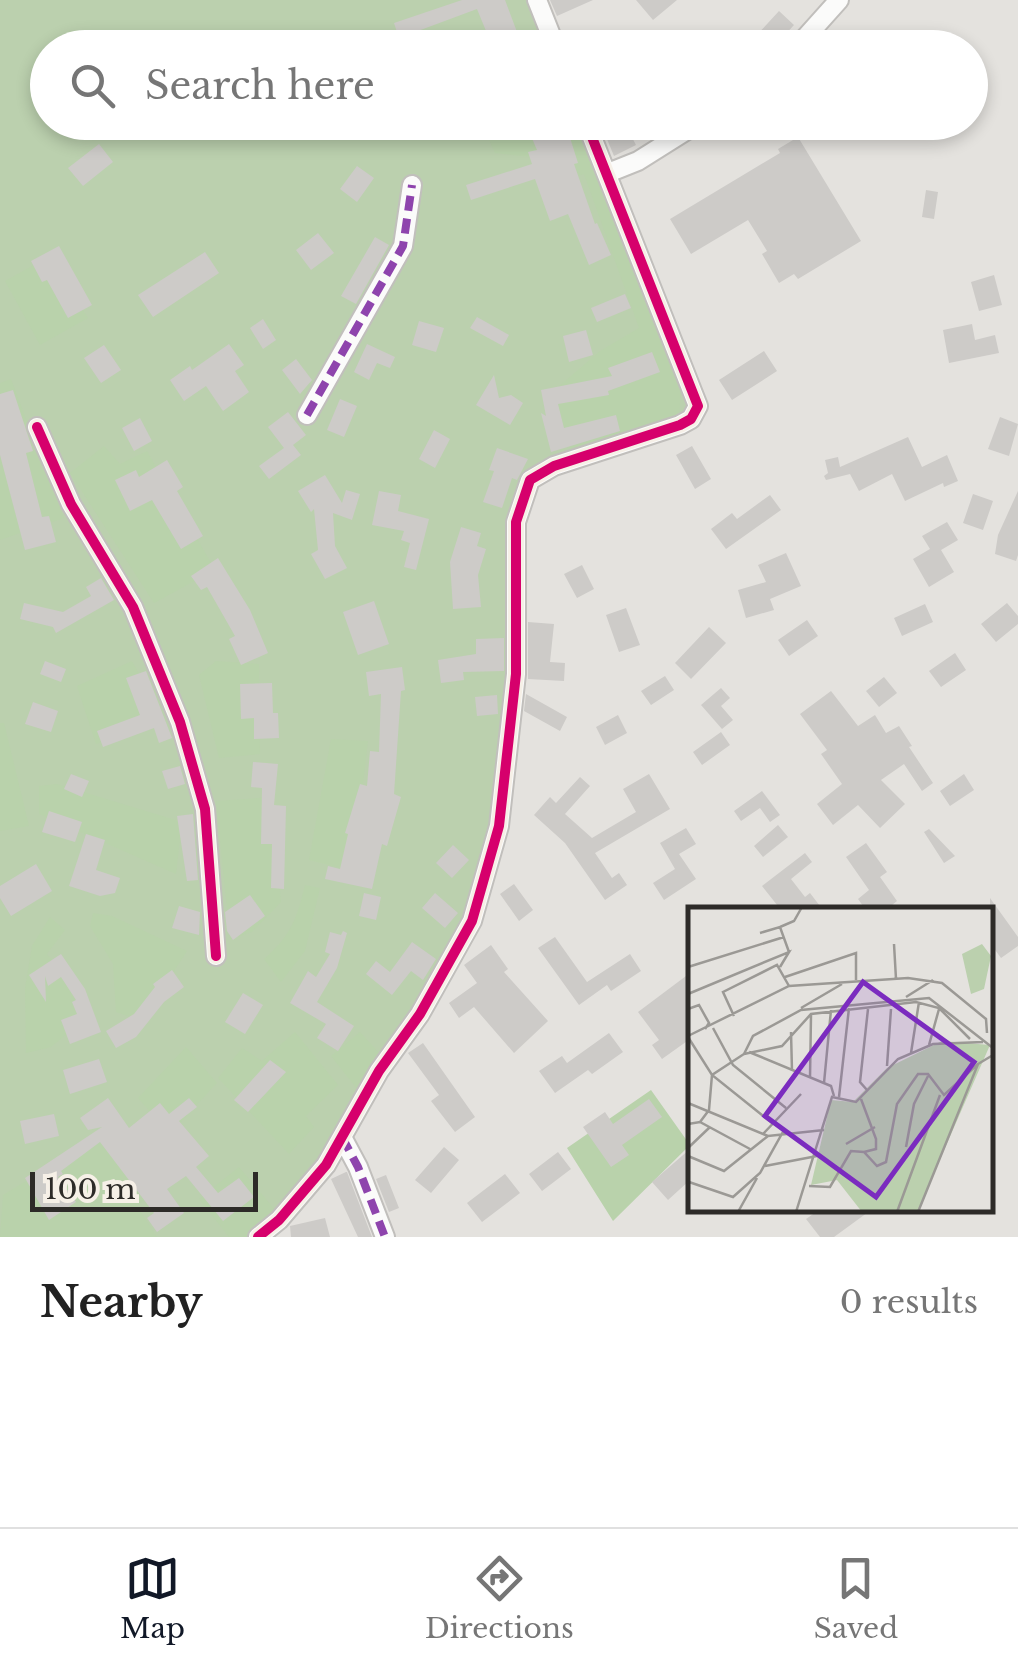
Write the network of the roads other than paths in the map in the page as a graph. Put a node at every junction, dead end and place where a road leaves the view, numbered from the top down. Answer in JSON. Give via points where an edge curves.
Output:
{"nodes":[{"id":1,"x":537,"y":0,"type":"edge"},
{"id":2,"x":839,"y":0,"type":"edge"},
{"id":3,"x":549,"y":30,"type":"edge"},
{"id":4,"x":812,"y":30,"type":"edge"},
{"id":5,"x":594,"y":140,"type":"edge"},
{"id":6,"x":671,"y":140,"type":"edge"},
{"id":7,"x":608,"y":173,"type":"junction"},
{"id":8,"x":412,"y":185,"type":"dead end"},
{"id":9,"x":307,"y":416,"type":"dead end"},
{"id":10,"x":38,"y":427,"type":"dead end"},
{"id":11,"x":216,"y":956,"type":"dead end"},
{"id":12,"x":342,"y":1137,"type":"junction"},
{"id":13,"x":258,"y":1237,"type":"edge"},
{"id":14,"x":385,"y":1237,"type":"edge"}],
"edges":[{"from":1,"to":3,"type":"street"},
{"from":2,"to":4,"type":"street"},
{"from":5,"to":7,"type":"street"},
{"from":6,"to":7,"type":"street"},
{"from":7,"to":12,"type":"street","via":[[698,406],[680,425],[530,480],[516,522],[516,674],[494,845],[472,921]]},
{"from":8,"to":9,"type":"street","via":[[403,246]]},
{"from":10,"to":11,"type":"street","via":[[71,504],[133,607],[180,722],[205,809]]},
{"from":12,"to":13,"type":"street","via":[[326,1165]]},
{"from":12,"to":14,"type":"street"}]}
